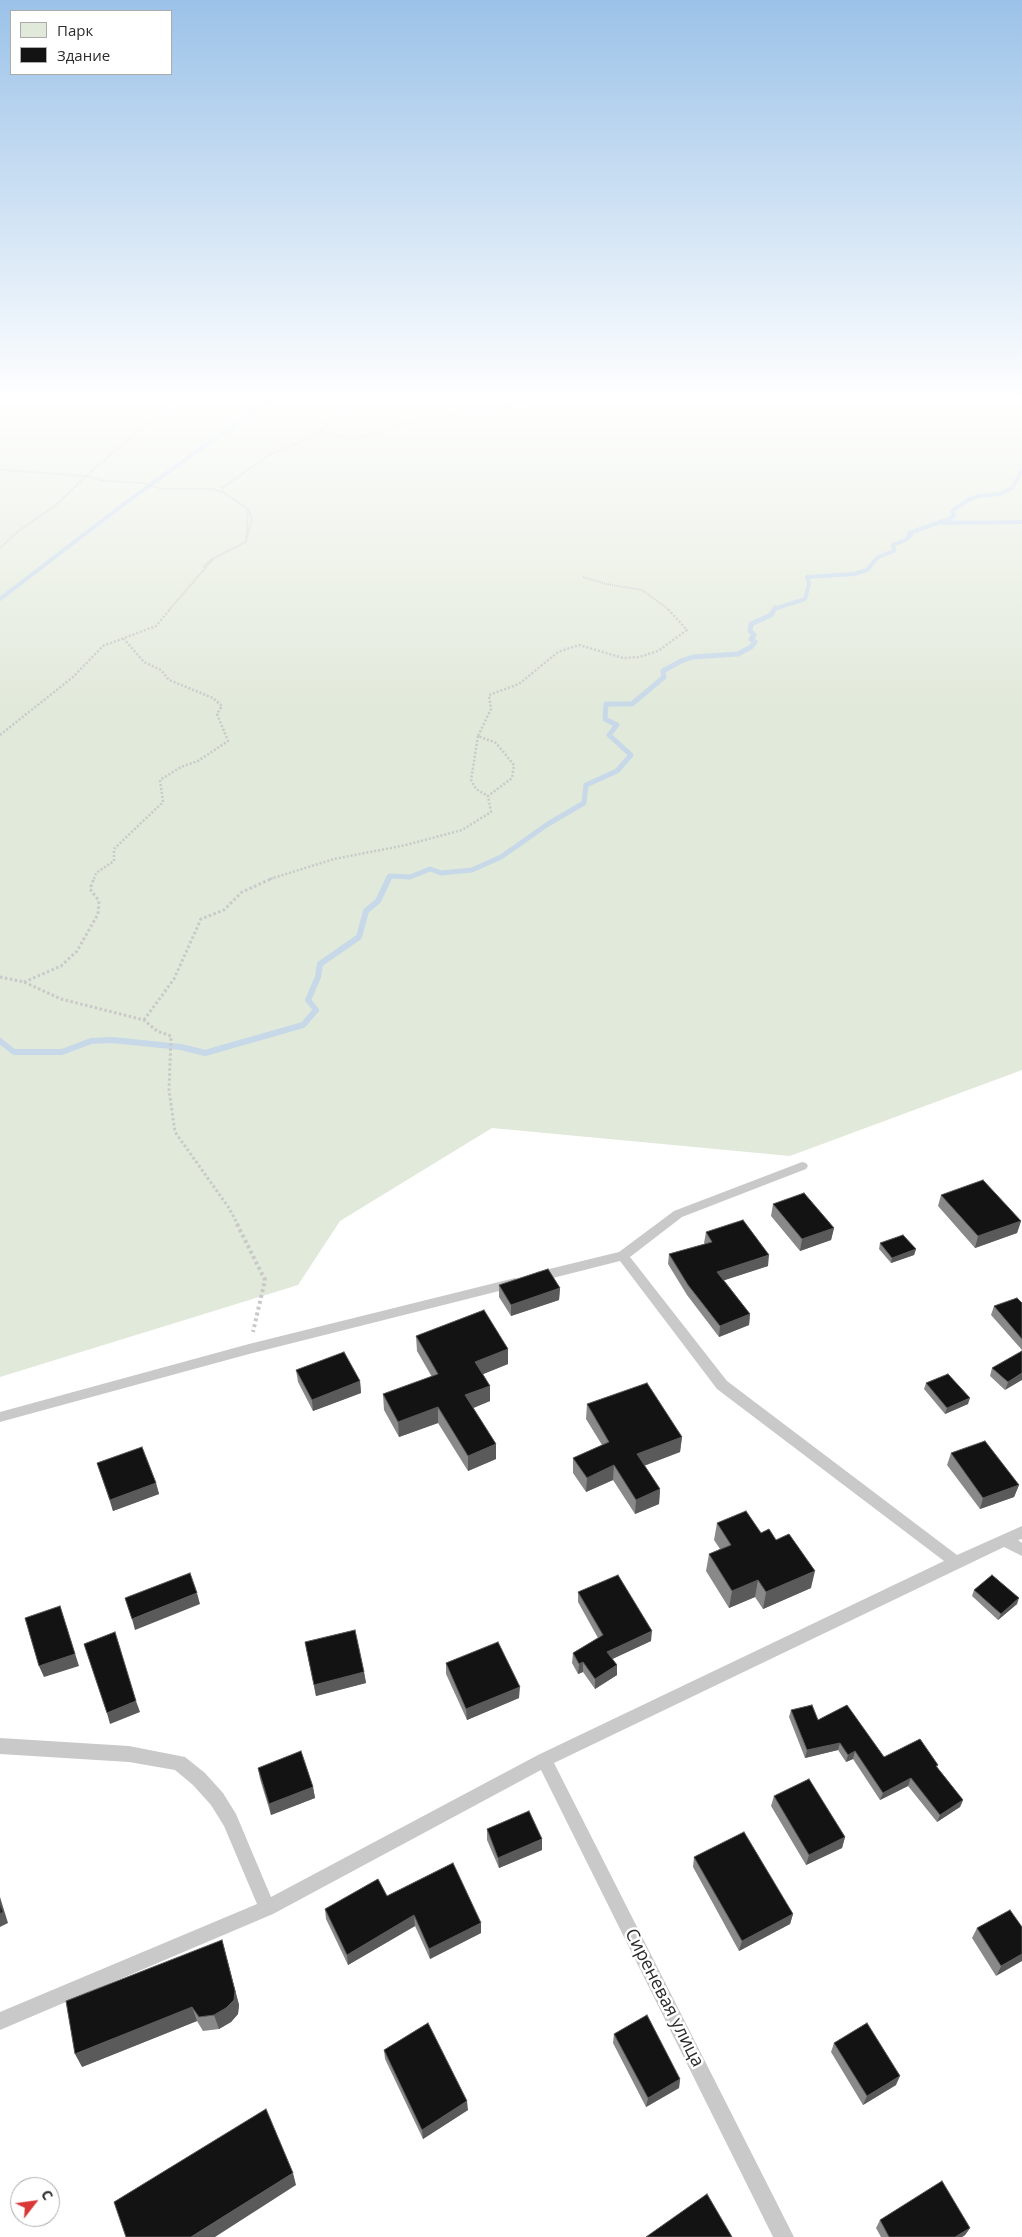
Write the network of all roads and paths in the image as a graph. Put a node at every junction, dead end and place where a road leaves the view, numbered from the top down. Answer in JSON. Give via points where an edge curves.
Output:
{"nodes":[{"id":1,"x":59,"y":502,"type":"edge"},
{"id":2,"x":238,"y":502,"type":"edge"},
{"id":3,"x":0,"y":548,"type":"edge"},
{"id":4,"x":583,"y":577,"type":"dead end"},
{"id":5,"x":124,"y":638,"type":"junction"},
{"id":6,"x":0,"y":735,"type":"edge"},
{"id":7,"x":478,"y":736,"type":"junction"},
{"id":8,"x":488,"y":796,"type":"junction"},
{"id":9,"x":0,"y":977,"type":"edge"},
{"id":10,"x":24,"y":982,"type":"junction"},
{"id":11,"x":144,"y":1020,"type":"junction"},
{"id":12,"x":802,"y":1166,"type":"dead end"},
{"id":13,"x":623,"y":1256,"type":"junction"},
{"id":14,"x":249,"y":1350,"type":"junction"},
{"id":15,"x":0,"y":1417,"type":"edge"},
{"id":16,"x":1022,"y":1532,"type":"edge"},
{"id":17,"x":1004,"y":1540,"type":"junction"},
{"id":18,"x":1022,"y":1550,"type":"edge"},
{"id":19,"x":956,"y":1562,"type":"junction"},
{"id":20,"x":0,"y":1746,"type":"edge"},
{"id":21,"x":544,"y":1760,"type":"junction"},
{"id":22,"x":267,"y":1908,"type":"junction"},
{"id":23,"x":0,"y":2021,"type":"edge"},
{"id":24,"x":784,"y":2237,"type":"edge"}],
"edges":[{"from":1,"to":3,"type":"path"},
{"from":2,"to":5,"type":"path","via":[[248,509],[246,542],[214,558],[156,626]]},
{"from":4,"to":7,"type":"path","via":[[642,590],[666,607],[687,630],[658,651],[639,657],[623,658],[579,645],[558,652],[519,684],[489,696],[491,709]]},
{"from":5,"to":6,"type":"path","via":[[103,646],[73,677]]},
{"from":5,"to":10,"type":"path","via":[[144,662],[161,670],[169,680],[213,698],[222,706],[217,714],[228,742],[160,780],[163,802],[114,849],[114,861],[96,873],[90,889],[99,901],[98,914],[77,951],[61,966]]},
{"from":7,"to":8,"type":"path","via":[[471,780],[476,789]]},
{"from":7,"to":8,"type":"path","via":[[496,743],[514,765],[512,778]]},
{"from":8,"to":11,"type":"path","via":[[491,812],[462,830],[280,875],[242,892],[224,910],[201,919],[174,979]]},
{"from":9,"to":10,"type":"path"},
{"from":10,"to":11,"type":"path","via":[[60,998]]},
{"from":11,"to":14,"type":"path","via":[[157,1031],[171,1036],[169,1090],[175,1132],[229,1208],[265,1280]]},
{"from":12,"to":13,"type":"lane","via":[[678,1214]]},
{"from":13,"to":14,"type":"lane"},
{"from":13,"to":19,"type":"lane","via":[[722,1385]]},
{"from":14,"to":15,"type":"lane"},
{"from":16,"to":17,"type":"lane"},
{"from":17,"to":18,"type":"lane"},
{"from":17,"to":19,"type":"lane"},
{"from":19,"to":21,"type":"lane"},
{"from":20,"to":22,"type":"lane","via":[[129,1754],[179,1764],[199,1779],[230,1820]]},
{"from":21,"to":22,"type":"lane"},
{"from":21,"to":24,"type":"lane","name":"Сиреневая улица"},
{"from":22,"to":23,"type":"lane"}]}
